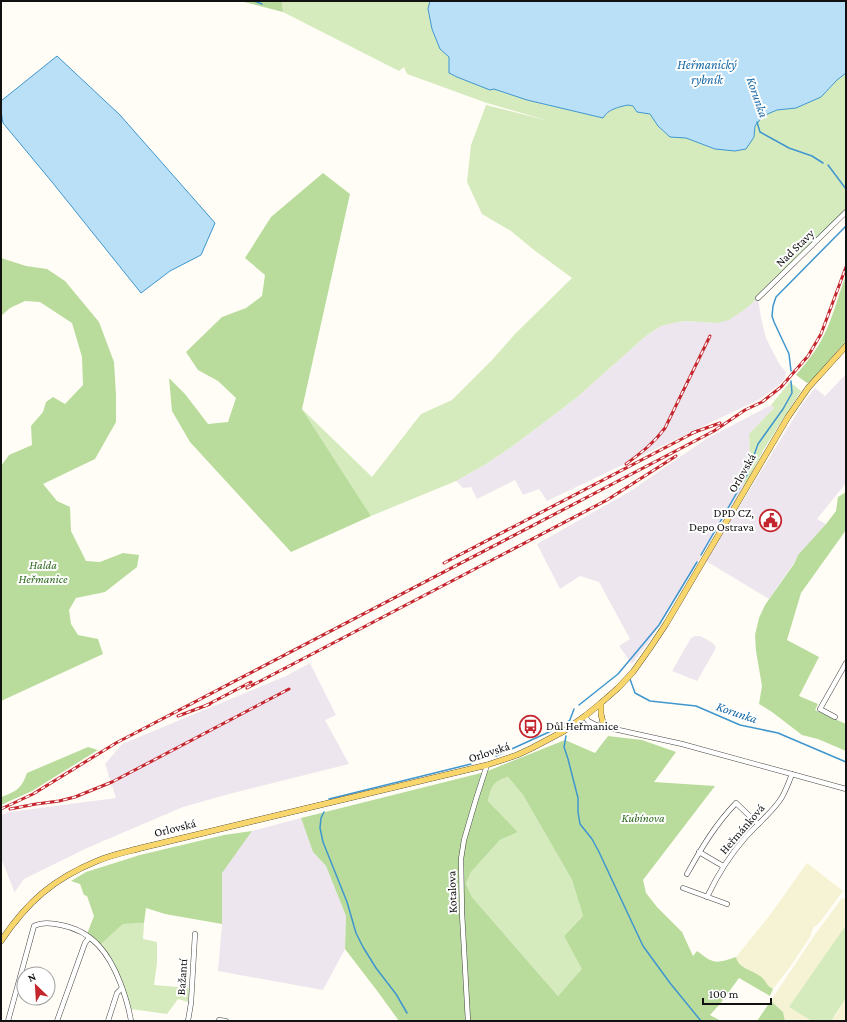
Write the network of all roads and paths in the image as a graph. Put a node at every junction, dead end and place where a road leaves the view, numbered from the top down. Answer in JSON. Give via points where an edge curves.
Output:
{"nodes":[{"id":1,"x":846,"y":212,"type":"edge"},
{"id":2,"x":758,"y":298,"type":"dead end"},
{"id":3,"x":846,"y":346,"type":"edge"},
{"id":4,"x":846,"y":663,"type":"edge"},
{"id":5,"x":601,"y":703,"type":"junction"},
{"id":6,"x":585,"y":716,"type":"junction"},
{"id":7,"x":835,"y":717,"type":"dead end"},
{"id":8,"x":604,"y":727,"type":"junction"},
{"id":9,"x":487,"y":765,"type":"junction"},
{"id":10,"x":792,"y":774,"type":"junction"},
{"id":11,"x":846,"y":789,"type":"edge"},
{"id":12,"x":758,"y":824,"type":"junction"},
{"id":13,"x":699,"y":852,"type":"junction"},
{"id":14,"x":723,"y":866,"type":"junction"},
{"id":15,"x":687,"y":874,"type":"dead end"},
{"id":16,"x":683,"y":888,"type":"dead end"},
{"id":17,"x":707,"y":897,"type":"junction"},
{"id":18,"x":727,"y":904,"type":"dead end"},
{"id":19,"x":195,"y":934,"type":"dead end"},
{"id":20,"x":89,"y":938,"type":"junction"},
{"id":21,"x":1,"y":941,"type":"edge"},
{"id":22,"x":122,"y":988,"type":"junction"},
{"id":23,"x":220,"y":1020,"type":"edge"},
{"id":24,"x":8,"y":1021,"type":"edge"},
{"id":25,"x":57,"y":1021,"type":"edge"},
{"id":26,"x":108,"y":1021,"type":"edge"},
{"id":27,"x":131,"y":1021,"type":"edge"},
{"id":28,"x":188,"y":1021,"type":"edge"},
{"id":29,"x":226,"y":1021,"type":"edge"},
{"id":30,"x":468,"y":1021,"type":"edge"}],
"edges":[{"from":1,"to":2,"type":"street","name":"Nad Stavy"},
{"from":3,"to":5,"type":"main road","name":"Orlovská","via":[[808,388],[788,417],[650,648],[633,672]]},
{"from":4,"to":7,"type":"street","via":[[820,709]]},
{"from":5,"to":6,"type":"main road","name":"Orlovská"},
{"from":5,"to":8,"type":"main road","via":[[600,714]]},
{"from":6,"to":8,"type":"street","via":[[588,721]]},
{"from":6,"to":9,"type":"main road","name":"Orlovská","via":[[542,744]]},
{"from":8,"to":10,"type":"street","via":[[662,739]]},
{"from":9,"to":21,"type":"main road","name":"Orlovská","via":[[98,860],[76,870],[42,892],[14,921]]},
{"from":9,"to":30,"type":"street","name":"Kotalova","via":[[464,840],[461,859]]},
{"from":10,"to":11,"type":"street"},
{"from":10,"to":12,"type":"street","name":"Heřmánková","via":[[782,797]]},
{"from":12,"to":13,"type":"street","via":[[736,803]]},
{"from":12,"to":14,"type":"street","name":"Heřmánková"},
{"from":13,"to":14,"type":"street"},
{"from":13,"to":15,"type":"street"},
{"from":14,"to":17,"type":"street","name":"Heřmánková"},
{"from":16,"to":17,"type":"street"},
{"from":17,"to":18,"type":"street"},
{"from":19,"to":28,"type":"street","name":"Bažantí"},
{"from":20,"to":22,"type":"street","via":[[109,958]]},
{"from":20,"to":24,"type":"street","via":[[69,927],[54,924],[34,926]]},
{"from":20,"to":25,"type":"street"},
{"from":22,"to":26,"type":"street","via":[[117,993]]},
{"from":22,"to":27,"type":"street"},
{"from":23,"to":29,"type":"street"}]}
